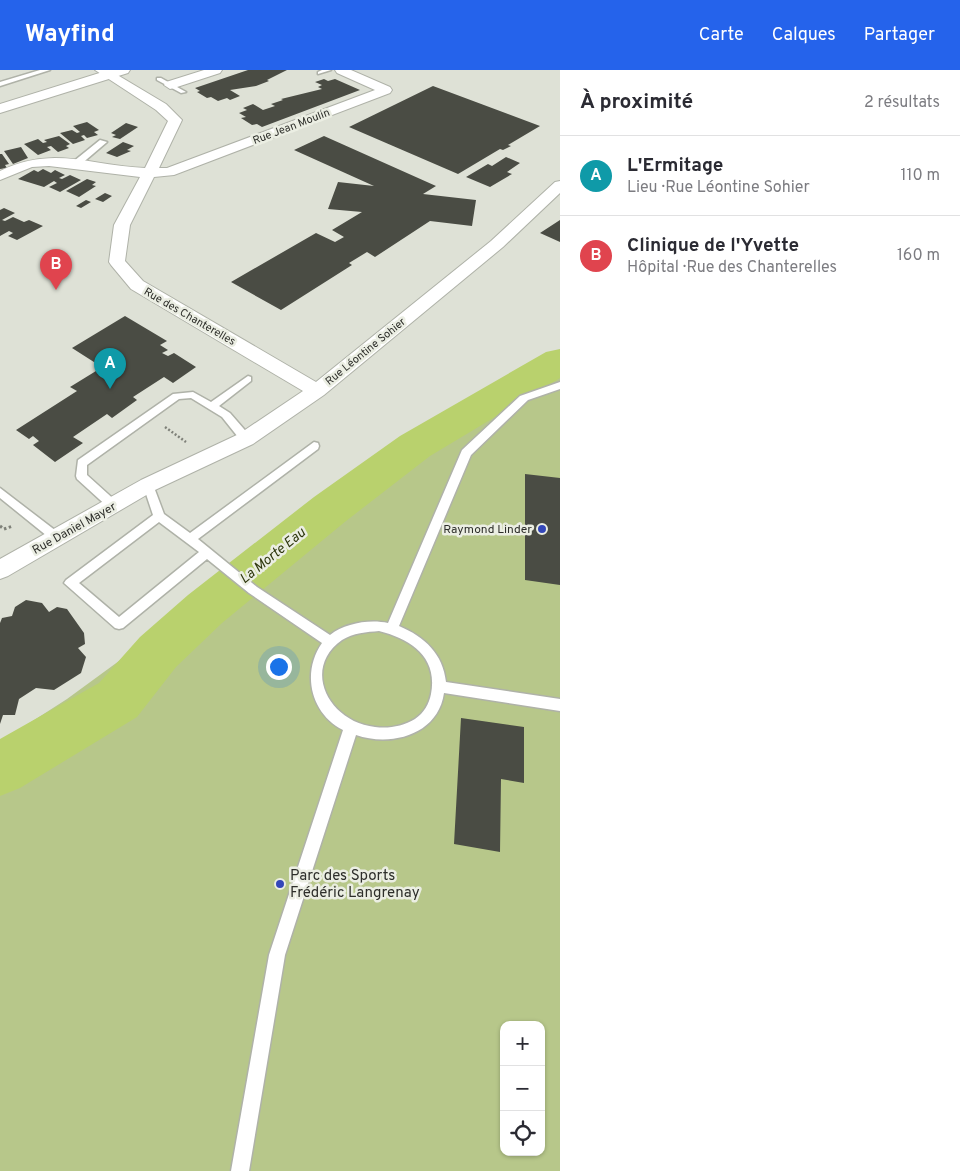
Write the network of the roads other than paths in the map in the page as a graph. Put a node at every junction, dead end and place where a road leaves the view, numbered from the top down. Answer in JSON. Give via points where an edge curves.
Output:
{"nodes":[{"id":1,"x":47,"y":70,"type":"edge"},
{"id":2,"x":216,"y":70,"type":"edge"},
{"id":3,"x":328,"y":70,"type":"edge"},
{"id":4,"x":341,"y":70,"type":"edge"},
{"id":5,"x":111,"y":71,"type":"edge"},
{"id":6,"x":320,"y":73,"type":"dead end"},
{"id":7,"x":164,"y":82,"type":"joint"},
{"id":8,"x":0,"y":84,"type":"edge"},
{"id":9,"x":183,"y":92,"type":"dead end"},
{"id":10,"x":0,"y":109,"type":"edge"},
{"id":11,"x":103,"y":142,"type":"dead end"},
{"id":12,"x":77,"y":162,"type":"junction"},
{"id":13,"x":149,"y":174,"type":"junction"},
{"id":14,"x":0,"y":176,"type":"edge"},
{"id":15,"x":560,"y":185,"type":"edge"},
{"id":16,"x":248,"y":379,"type":"dead end"},
{"id":17,"x":560,"y":386,"type":"edge"},
{"id":18,"x":317,"y":391,"type":"junction"},
{"id":19,"x":212,"y":406,"type":"junction"},
{"id":20,"x":246,"y":439,"type":"junction"},
{"id":21,"x":314,"y":446,"type":"dead end"},
{"id":22,"x":148,"y":484,"type":"junction"},
{"id":23,"x":0,"y":492,"type":"edge"},
{"id":24,"x":114,"y":506,"type":"junction"},
{"id":25,"x":159,"y":516,"type":"junction"},
{"id":26,"x":56,"y":537,"type":"junction"},
{"id":27,"x":190,"y":539,"type":"junction"},
{"id":28,"x":207,"y":552,"type":"junction"},
{"id":29,"x":0,"y":570,"type":"edge"},
{"id":30,"x":392,"y":629,"type":"junction"},
{"id":31,"x":330,"y":642,"type":"junction"},
{"id":32,"x":440,"y":687,"type":"junction"},
{"id":33,"x":560,"y":705,"type":"edge"},
{"id":34,"x":351,"y":728,"type":"junction"},
{"id":35,"x":240,"y":1171,"type":"edge"}],
"edges":[{"from":1,"to":8,"type":"lane"},
{"from":2,"to":7,"type":"street"},
{"from":3,"to":6,"type":"lane"},
{"from":4,"to":13,"type":"street","name":"Rue Jean Moulin","via":[[386,90],[178,169]]},
{"from":5,"to":10,"type":"main road"},
{"from":5,"to":13,"type":"street","name":"Rue des Chanterelles","via":[[161,106],[174,120]]},
{"from":7,"to":9,"type":"lane"},
{"from":11,"to":12,"type":"lane"},
{"from":12,"to":13,"type":"street"},
{"from":12,"to":14,"type":"street","via":[[30,163]]},
{"from":13,"to":18,"type":"street","name":"Rue des Chanterelles","via":[[122,225],[116,262],[137,285]]},
{"from":15,"to":18,"type":"street","name":"Rue Léontine Sohier","via":[[497,244]]},
{"from":16,"to":19,"type":"lane"},
{"from":17,"to":30,"type":"lane","via":[[524,398],[466,453]]},
{"from":18,"to":20,"type":"street","name":"Rue Léontine Sohier"},
{"from":19,"to":20,"type":"lane","via":[[226,415]]},
{"from":19,"to":24,"type":"lane","via":[[193,395],[177,396],[82,463],[81,476]]},
{"from":20,"to":22,"type":"street","name":"Rue Léontine Sohier"},
{"from":21,"to":27,"type":"lane"},
{"from":22,"to":24,"type":"street","name":"Rue Daniel Mayer"},
{"from":22,"to":25,"type":"lane"},
{"from":23,"to":26,"type":"lane"},
{"from":24,"to":26,"type":"street","name":"Rue Daniel Mayer"},
{"from":25,"to":27,"type":"lane"},
{"from":25,"to":28,"type":"lane","via":[[70,583],[119,624]]},
{"from":26,"to":29,"type":"street","name":"Rue Daniel Mayer"},
{"from":27,"to":28,"type":"lane"},
{"from":28,"to":31,"type":"lane","via":[[253,590]]},
{"from":30,"to":31,"type":"lane","via":[[379,626],[358,628]]},
{"from":30,"to":32,"type":"lane","via":[[412,637],[427,650],[438,668]]},
{"from":31,"to":34,"type":"lane","via":[[319,657],[315,676],[320,699],[333,716]]},
{"from":32,"to":33,"type":"lane"},
{"from":32,"to":34,"type":"lane","via":[[436,706],[423,722],[405,732],[383,736]]},
{"from":34,"to":35,"type":"lane","via":[[278,956]]}]}
